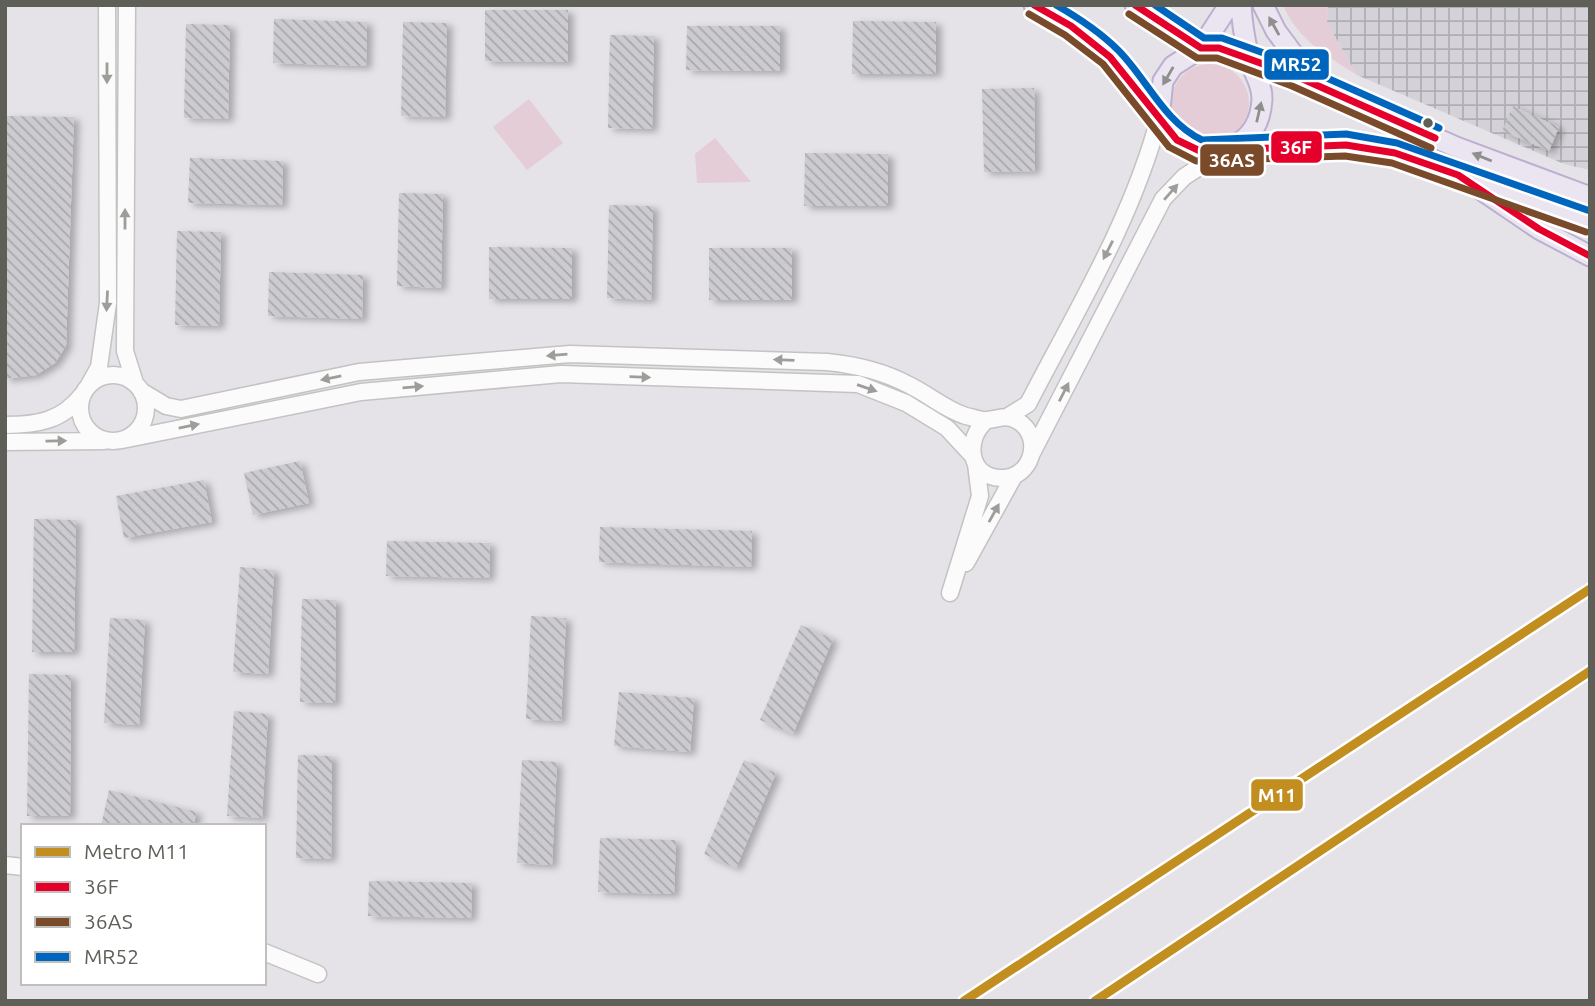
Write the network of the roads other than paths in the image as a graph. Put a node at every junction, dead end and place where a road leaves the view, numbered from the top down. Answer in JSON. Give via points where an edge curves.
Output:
{"nodes":[{"id":1,"x":107,"y":5,"type":"edge"},
{"id":2,"x":127,"y":5,"type":"edge"},
{"id":3,"x":1034,"y":5,"type":"edge"},
{"id":4,"x":1229,"y":5,"type":"edge"},
{"id":5,"x":1241,"y":5,"type":"edge"},
{"id":6,"x":1263,"y":5,"type":"edge"},
{"id":7,"x":1146,"y":6,"type":"edge"},
{"id":8,"x":1200,"y":48,"type":"junction"},
{"id":9,"x":1250,"y":61,"type":"junction"},
{"id":10,"x":1316,"y":84,"type":"junction"},
{"id":11,"x":1159,"y":118,"type":"junction"},
{"id":12,"x":1226,"y":149,"type":"junction"},
{"id":13,"x":1458,"y":175,"type":"junction"},
{"id":14,"x":1545,"y":182,"type":"junction"},
{"id":15,"x":1590,"y":197,"type":"edge"},
{"id":16,"x":1581,"y":218,"type":"edge"},
{"id":17,"x":1590,"y":231,"type":"edge"},
{"id":18,"x":1590,"y":256,"type":"edge"},
{"id":19,"x":138,"y":387,"type":"junction"},
{"id":20,"x":86,"y":389,"type":"junction"},
{"id":21,"x":1007,"y":417,"type":"junction"},
{"id":22,"x":987,"y":420,"type":"junction"},
{"id":23,"x":5,"y":425,"type":"edge"},
{"id":24,"x":114,"y":440,"type":"junction"},
{"id":25,"x":5,"y":442,"type":"edge"},
{"id":26,"x":1032,"y":453,"type":"junction"},
{"id":27,"x":974,"y":460,"type":"junction"},
{"id":28,"x":1014,"y":476,"type":"junction"},
{"id":29,"x":266,"y":953,"type":"edge"},
{"id":30,"x":318,"y":974,"type":"dead end"}],
"edges":[{"from":1,"to":20,"type":"street","one_way":true,"via":[[108,303],[101,360]]},
{"from":19,"to":2,"type":"street","one_way":true,"via":[[125,351]]},
{"from":3,"to":11,"type":"main road","via":[[1071,26],[1110,57]]},
{"from":4,"to":8,"type":"main road"},
{"from":5,"to":9,"type":"main road"},
{"from":10,"to":6,"type":"main road","one_way":true},
{"from":7,"to":8,"type":"main road"},
{"from":8,"to":9,"type":"main road","via":[[1219,48]]},
{"from":8,"to":11,"type":"main road","one_way":true,"via":[[1173,66],[1163,81]]},
{"from":9,"to":10,"type":"main road"},
{"from":12,"to":9,"type":"main road","one_way":true,"via":[[1253,132],[1259,117],[1261,81]]},
{"from":14,"to":10,"type":"main road","one_way":true},
{"from":11,"to":12,"type":"main road","via":[[1188,147]]},
{"from":11,"to":21,"type":"street","one_way":true,"via":[[1145,169],[1111,244],[1028,404]]},
{"from":12,"to":13,"type":"main road","via":[[1346,145],[1395,153]]},
{"from":26,"to":12,"type":"street","one_way":true,"via":[[1164,200],[1184,177]]},
{"from":13,"to":16,"type":"main road"},
{"from":13,"to":18,"type":"main road","via":[[1539,229]]},
{"from":14,"to":15,"type":"main road"},
{"from":14,"to":16,"type":"main road"},
{"from":16,"to":17,"type":"main road"},
{"from":19,"to":20,"type":"street","via":[[117,375],[106,375]]},
{"from":22,"to":19,"type":"street","one_way":true,"via":[[963,415],[908,384],[862,366],[802,360],[570,354],[359,372],[181,408],[166,406]]},
{"from":19,"to":24,"type":"street","via":[[145,400],[144,420],[131,436]]},
{"from":20,"to":23,"type":"street","via":[[70,411],[49,421]]},
{"from":20,"to":24,"type":"street","via":[[80,402],[83,422],[89,431]]},
{"from":21,"to":22,"type":"street"},
{"from":21,"to":26,"type":"street","via":[[1029,434]]},
{"from":22,"to":27,"type":"street","via":[[974,435]]},
{"from":25,"to":24,"type":"street","one_way":true},
{"from":24,"to":27,"type":"street","one_way":true,"via":[[361,391],[561,374],[858,384],[906,403],[947,428]]},
{"from":26,"to":28,"type":"street","via":[[1023,471]]},
{"from":27,"to":28,"type":"street","via":[[992,477]]},
{"from":27,"to":28,"type":"street","one_way":true,"via":[[980,496],[950,593]]},
{"from":29,"to":30,"type":"street"}]}
